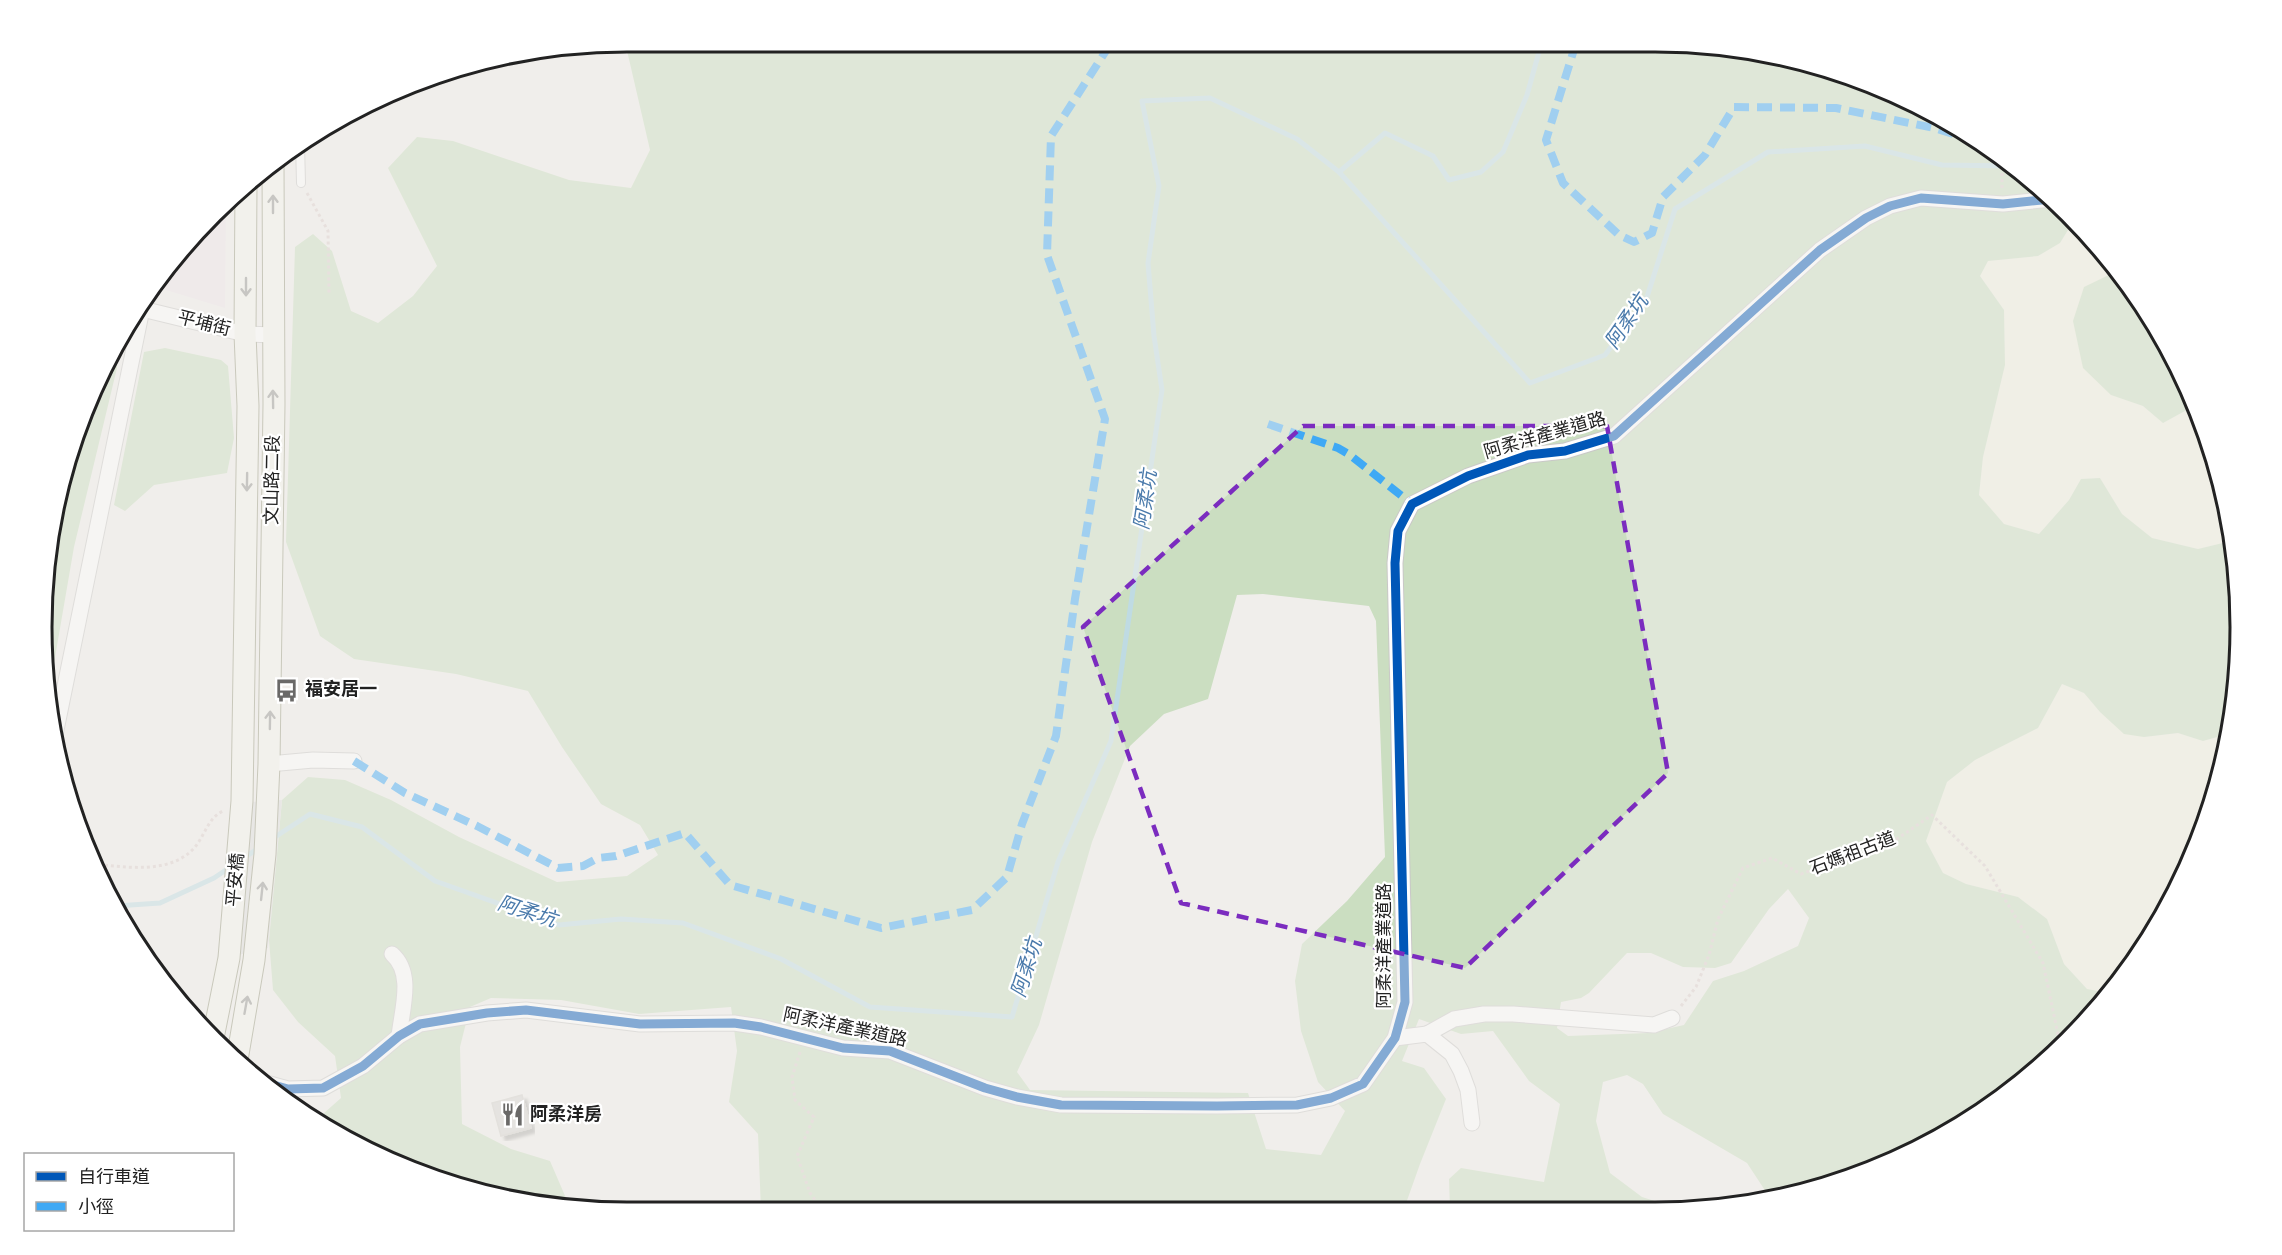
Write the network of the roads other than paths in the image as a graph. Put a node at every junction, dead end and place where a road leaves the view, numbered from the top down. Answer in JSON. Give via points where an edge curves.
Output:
{"nodes":[{"id":1,"x":300,"y":154,"type":"edge"},
{"id":2,"x":273,"y":174,"type":"edge"},
{"id":3,"x":301,"y":183,"type":"road end"},
{"id":4,"x":246,"y":197,"type":"edge"},
{"id":5,"x":2039,"y":200,"type":"edge"},
{"id":6,"x":148,"y":309,"type":"edge"},
{"id":7,"x":137,"y":329,"type":"edge"},
{"id":8,"x":245,"y":334,"type":"junction"},
{"id":9,"x":272,"y":335,"type":"junction"},
{"id":10,"x":59,"y":714,"type":"edge"},
{"id":11,"x":354,"y":761,"type":"dead end"},
{"id":12,"x":269,"y":764,"type":"junction"},
{"id":13,"x":268,"y":799,"type":"joint"},
{"id":14,"x":243,"y":801,"type":"joint"},
{"id":15,"x":392,"y":954,"type":"dead end"},
{"id":16,"x":1672,"y":1018,"type":"road end"},
{"id":17,"x":215,"y":1028,"type":"edge"},
{"id":18,"x":1427,"y":1034,"type":"junction"},
{"id":19,"x":399,"y":1036,"type":"junction"},
{"id":20,"x":1395,"y":1038,"type":"junction"},
{"id":21,"x":238,"y":1051,"type":"edge"},
{"id":22,"x":283,"y":1088,"type":"edge"},
{"id":23,"x":1472,"y":1123,"type":"dead end"}],
"edges":[{"from":1,"to":3,"type":"lane"},
{"from":9,"to":2,"type":"main road","name":"文山路二段","one_way":true},
{"from":4,"to":8,"type":"main road","name":"文山路二段","one_way":true},
{"from":5,"to":20,"type":"street","name":"阿柔洋產業道路","via":[[2003,204],[1921,198],[1890,206],[1820,250],[1614,436],[1565,451],[1528,455],[1468,476],[1412,504],[1398,531],[1395,563],[1405,1002]]},
{"from":6,"to":8,"type":"street","name":"平埔街"},
{"from":7,"to":10,"type":"street"},
{"from":8,"to":9,"type":"street","name":"平埔街"},
{"from":8,"to":14,"type":"main road","name":"文山路二段","one_way":true,"via":[[248,406]]},
{"from":12,"to":9,"type":"main road","name":"文山路二段","one_way":true},
{"from":11,"to":12,"type":"street"},
{"from":12,"to":13,"type":"main road","name":"文山路二段"},
{"from":21,"to":13,"type":"main road","name":"平安橋","one_way":true,"via":[[255,950]]},
{"from":14,"to":17,"type":"main road","name":"平安橋","via":[[229,958]]},
{"from":15,"to":19,"type":"street","via":[[401,962],[405,975]]},
{"from":16,"to":18,"type":"street","via":[[1654,1025],[1484,1014],[1454,1019]]},
{"from":18,"to":20,"type":"street"},
{"from":18,"to":23,"type":"street","via":[[1452,1054],[1461,1071]]},
{"from":19,"to":20,"type":"street","name":"阿柔洋產業道路","via":[[420,1024],[526,1010],[640,1024],[734,1023],[843,1048],[890,1051],[985,1088],[1061,1105],[1217,1106],[1297,1105],[1331,1098],[1363,1084]]},
{"from":19,"to":22,"type":"street","name":"阿柔洋產業道路","via":[[363,1066],[323,1088]]}]}
